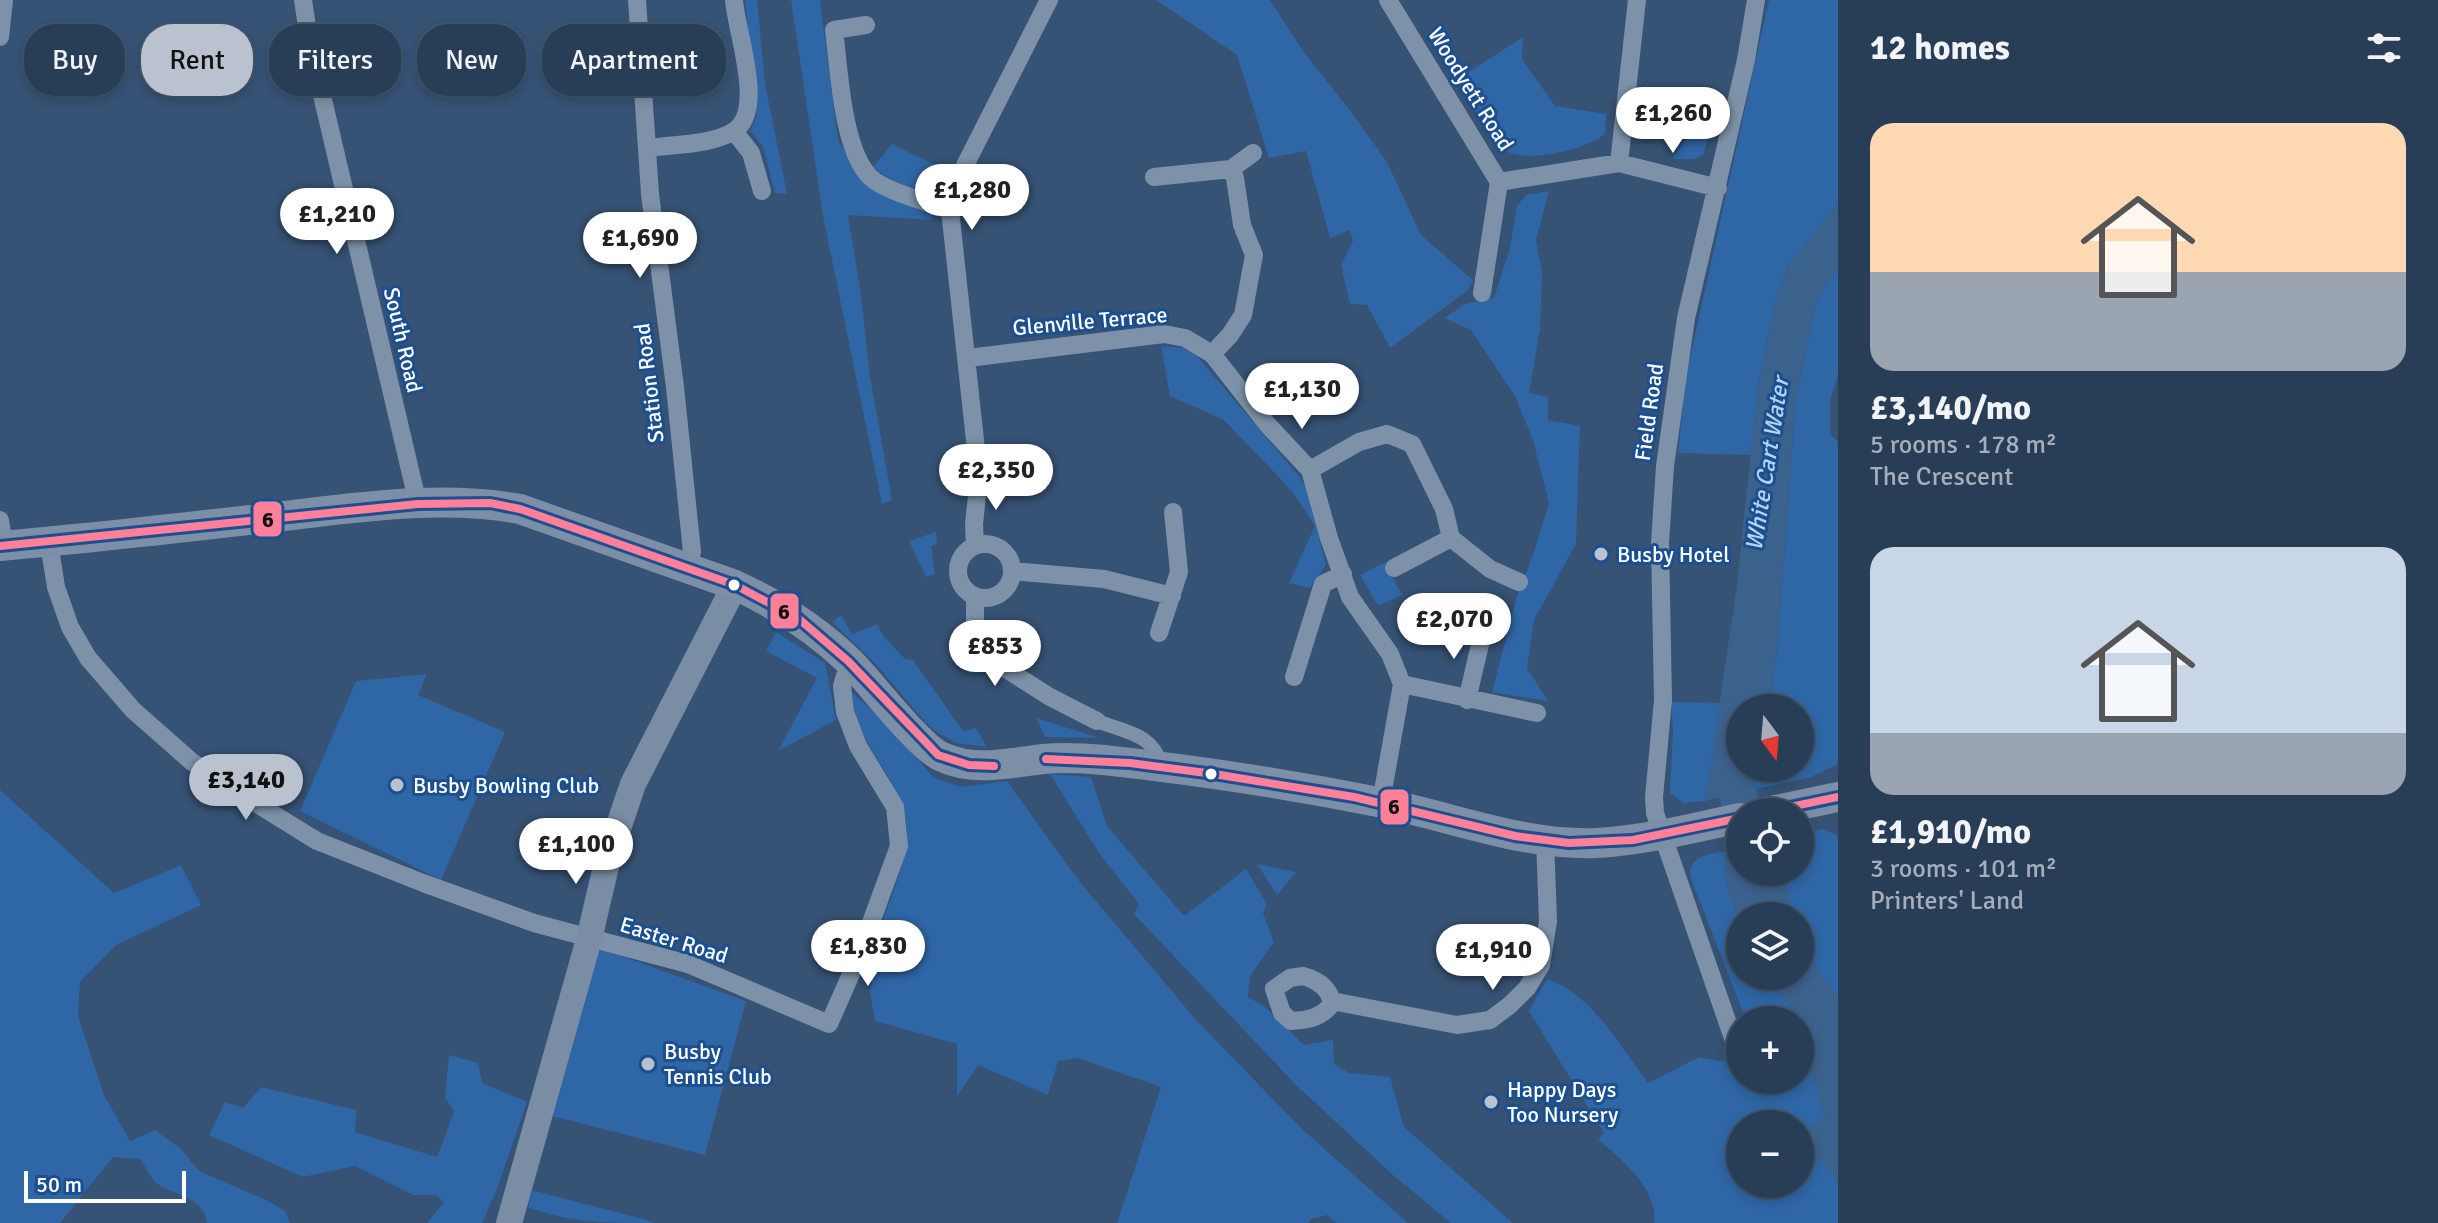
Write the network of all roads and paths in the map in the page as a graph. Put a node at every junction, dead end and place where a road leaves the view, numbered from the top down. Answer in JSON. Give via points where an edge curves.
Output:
{"nodes":[{"id":1,"x":4,"y":0,"type":"edge"},
{"id":2,"x":303,"y":0,"type":"edge"},
{"id":3,"x":637,"y":0,"type":"edge"},
{"id":4,"x":734,"y":0,"type":"edge"},
{"id":5,"x":1049,"y":0,"type":"edge"},
{"id":6,"x":1388,"y":0,"type":"edge"},
{"id":7,"x":1637,"y":0,"type":"edge"},
{"id":8,"x":1756,"y":0,"type":"edge"},
{"id":9,"x":866,"y":25,"type":"dead end"},
{"id":10,"x":0,"y":37,"type":"edge"},
{"id":11,"x":734,"y":131,"type":"junction"},
{"id":12,"x":649,"y":148,"type":"junction"},
{"id":13,"x":1253,"y":153,"type":"dead end"},
{"id":14,"x":1619,"y":163,"type":"junction"},
{"id":15,"x":1231,"y":169,"type":"junction"},
{"id":16,"x":1154,"y":177,"type":"dead end"},
{"id":17,"x":1499,"y":182,"type":"junction"},
{"id":18,"x":1718,"y":188,"type":"junction"},
{"id":19,"x":762,"y":191,"type":"dead end"},
{"id":20,"x":950,"y":210,"type":"junction"},
{"id":21,"x":1482,"y":293,"type":"dead end"},
{"id":22,"x":1212,"y":354,"type":"junction"},
{"id":23,"x":968,"y":358,"type":"junction"},
{"id":24,"x":1310,"y":470,"type":"junction"},
{"id":25,"x":418,"y":504,"type":"junction"},
{"id":26,"x":1173,"y":512,"type":"dead end"},
{"id":27,"x":1,"y":537,"type":"edge"},
{"id":28,"x":1451,"y":538,"type":"junction"},
{"id":29,"x":49,"y":543,"type":"junction"},
{"id":30,"x":975,"y":546,"type":"junction"},
{"id":31,"x":685,"y":567,"type":"junction"},
{"id":32,"x":1394,"y":568,"type":"dead end"},
{"id":33,"x":1012,"y":571,"type":"junction"},
{"id":34,"x":1343,"y":574,"type":"junction"},
{"id":35,"x":1519,"y":582,"type":"dead end"},
{"id":36,"x":735,"y":585,"type":"junction"},
{"id":37,"x":975,"y":596,"type":"junction"},
{"id":38,"x":1172,"y":596,"type":"junction"},
{"id":39,"x":1483,"y":632,"type":"dead end"},
{"id":40,"x":1159,"y":633,"type":"dead end"},
{"id":41,"x":854,"y":666,"type":"junction"},
{"id":42,"x":1294,"y":677,"type":"dead end"},
{"id":43,"x":1402,"y":684,"type":"junction"},
{"id":44,"x":1467,"y":700,"type":"junction"},
{"id":45,"x":1537,"y":713,"type":"dead end"},
{"id":46,"x":1097,"y":721,"type":"joint"},
{"id":47,"x":1162,"y":767,"type":"junction"},
{"id":48,"x":1381,"y":802,"type":"junction"},
{"id":49,"x":1726,"y":821,"type":"edge"},
{"id":50,"x":1664,"y":836,"type":"junction"},
{"id":51,"x":1545,"y":840,"type":"junction"},
{"id":52,"x":589,"y":939,"type":"junction"},
{"id":53,"x":1332,"y":1001,"type":"dead end"},
{"id":54,"x":1726,"y":1018,"type":"edge"},
{"id":55,"x":509,"y":1223,"type":"edge"}],
"edges":[{"from":1,"to":10,"type":"street"},
{"from":2,"to":25,"type":"street","name":"South Road"},
{"from":3,"to":12,"type":"street","name":"Station Road"},
{"from":4,"to":11,"type":"street","via":[[750,87],[745,120]]},
{"from":5,"to":20,"type":"street","via":[[956,183]]},
{"from":6,"to":17,"type":"street","name":"Woodyett Road"},
{"from":7,"to":14,"type":"street"},
{"from":8,"to":18,"type":"street","name":"Field Road"},
{"from":9,"to":20,"type":"street","via":[[834,30],[843,113],[860,163],[885,186]]},
{"from":11,"to":12,"type":"street"},
{"from":11,"to":19,"type":"street","via":[[751,153]]},
{"from":12,"to":31,"type":"street","name":"Station Road","via":[[692,552]]},
{"from":13,"to":15,"type":"street"},
{"from":14,"to":17,"type":"street","name":"Woodyett Road"},
{"from":14,"to":18,"type":"street","name":"Woodyett Road"},
{"from":15,"to":16,"type":"street"},
{"from":15,"to":22,"type":"street","via":[[1254,255],[1243,315]]},
{"from":17,"to":21,"type":"street"},
{"from":18,"to":50,"type":"street","name":"Field Road","via":[[1686,318],[1665,466],[1660,543],[1663,700],[1654,797]]},
{"from":20,"to":23,"type":"street"},
{"from":22,"to":23,"type":"street","name":"Glenville Terrace","via":[[1185,338],[1164,334]]},
{"from":22,"to":24,"type":"street"},
{"from":23,"to":30,"type":"street","via":[[979,477]]},
{"from":24,"to":28,"type":"street","via":[[1359,442],[1387,434],[1412,444],[1444,509]]},
{"from":24,"to":34,"type":"street"},
{"from":25,"to":29,"type":"main road"},
{"from":25,"to":31,"type":"main road","via":[[490,503],[520,509]]},
{"from":26,"to":38,"type":"street","via":[[1180,558]]},
{"from":27,"to":29,"type":"main road"},
{"from":28,"to":32,"type":"street"},
{"from":28,"to":35,"type":"street","via":[[1490,569]]},
{"from":29,"to":52,"type":"street","via":[[56,587],[88,658],[133,710],[192,762],[317,841]]},
{"from":30,"to":33,"type":"street","via":[[1000,549]]},
{"from":30,"to":37,"type":"street","via":[[958,571],[966,591]]},
{"from":31,"to":36,"type":"main road"},
{"from":33,"to":37,"type":"street","via":[[1000,593]]},
{"from":33,"to":38,"type":"street","via":[[1104,579]]},
{"from":34,"to":42,"type":"street","via":[[1323,584]]},
{"from":34,"to":43,"type":"street","via":[[1350,597],[1390,654]]},
{"from":36,"to":41,"type":"main road","via":[[799,619]]},
{"from":36,"to":52,"type":"main road","via":[[633,784]]},
{"from":37,"to":46,"type":"street","via":[[975,630],[1006,669]]},
{"from":38,"to":40,"type":"street"},
{"from":39,"to":44,"type":"street"},
{"from":41,"to":47,"type":"main road","via":[[938,755],[954,761],[994,766],[1071,758]]},
{"from":41,"to":52,"type":"street","name":"Easter Road","via":[[842,686],[845,712],[858,746],[895,807],[899,846],[829,1024],[688,964]]},
{"from":43,"to":44,"type":"street"},
{"from":43,"to":48,"type":"street"},
{"from":44,"to":45,"type":"street"},
{"from":46,"to":47,"type":"street","via":[[1149,741]]},
{"from":47,"to":48,"type":"main road"},
{"from":48,"to":51,"type":"main road","via":[[1477,829]]},
{"from":49,"to":50,"type":"main road"},
{"from":50,"to":51,"type":"main road","via":[[1595,843]]},
{"from":50,"to":54,"type":"street","name":"Field Road"},
{"from":51,"to":53,"type":"street","via":[[1548,921],[1541,965],[1510,1005],[1490,1020],[1457,1025]]},
{"from":52,"to":55,"type":"main road"}]}
